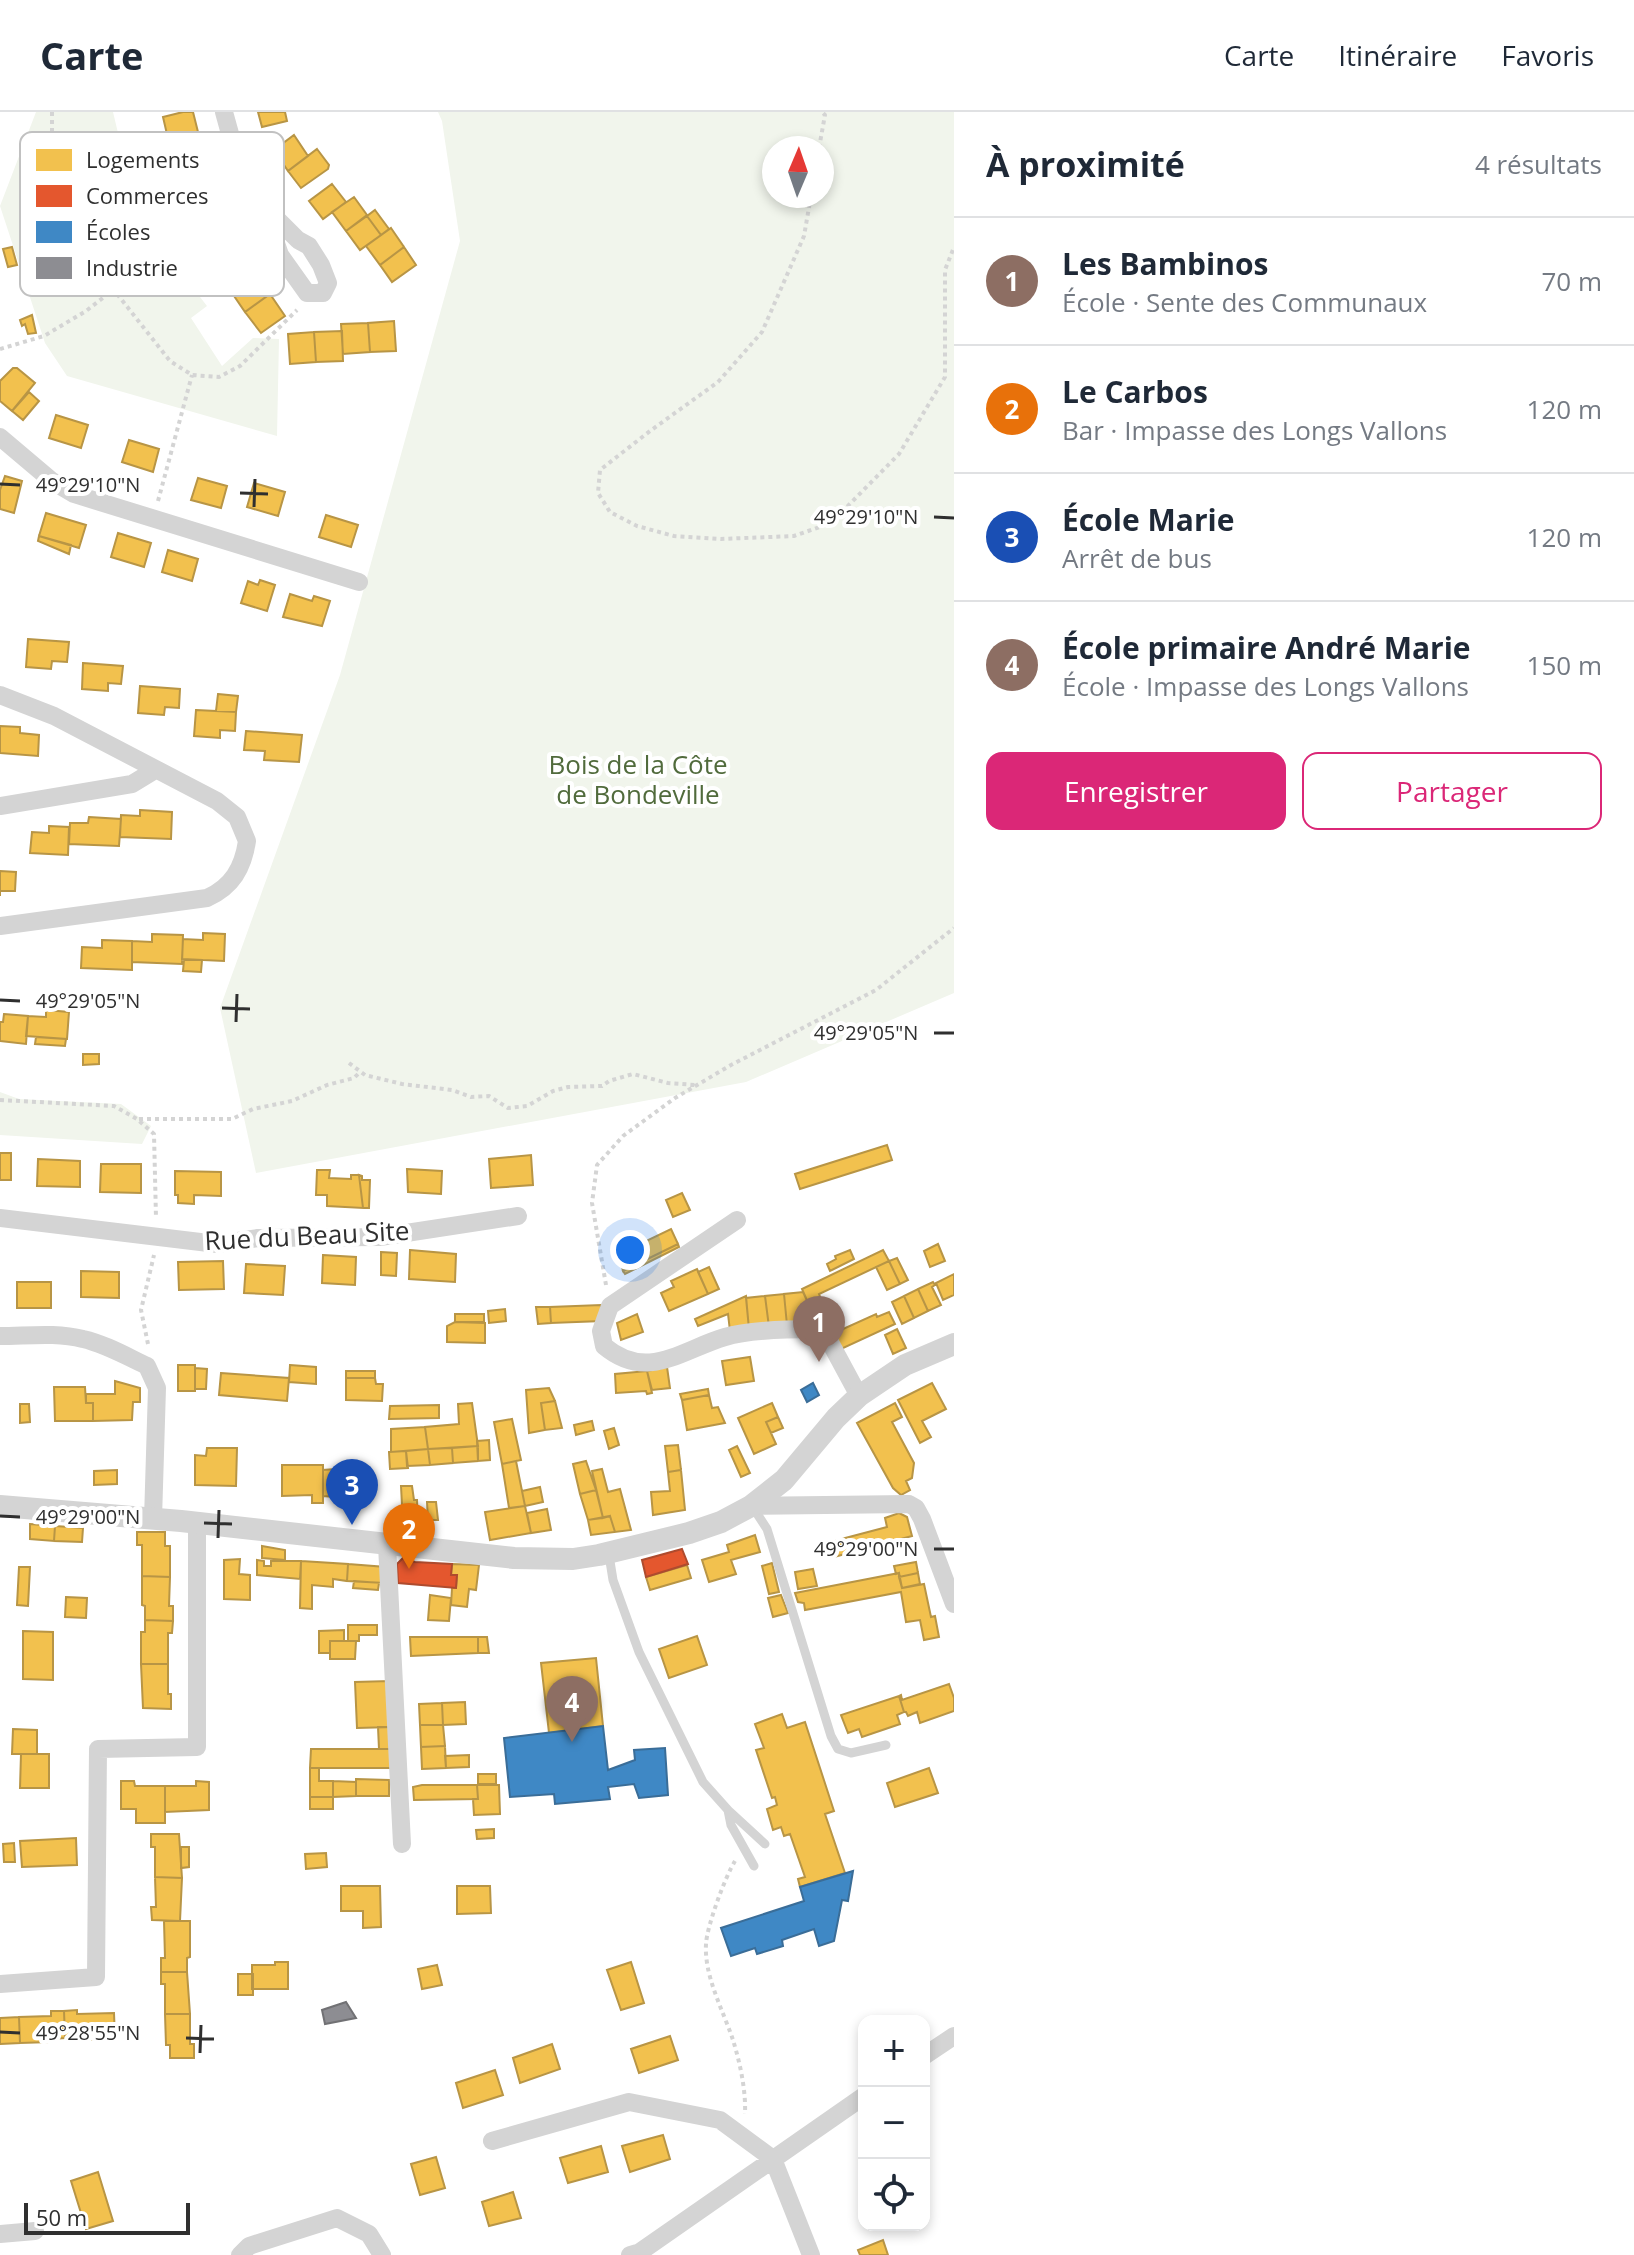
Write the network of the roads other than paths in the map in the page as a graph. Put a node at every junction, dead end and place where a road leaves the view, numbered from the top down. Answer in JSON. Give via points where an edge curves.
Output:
{"nodes":[{"id":1,"x":224,"y":112,"type":"edge"},
{"id":2,"x":230,"y":132,"type":"edge"},
{"id":3,"x":284,"y":226,"type":"edge"},
{"id":4,"x":284,"y":261,"type":"edge"},
{"id":5,"x":0,"y":437,"type":"edge"},
{"id":6,"x":359,"y":582,"type":"dead end"},
{"id":7,"x":0,"y":695,"type":"edge"},
{"id":8,"x":155,"y":770,"type":"junction"},
{"id":9,"x":0,"y":806,"type":"edge"},
{"id":10,"x":0,"y":926,"type":"edge"},
{"id":11,"x":518,"y":1216,"type":"dead end"},
{"id":12,"x":0,"y":1218,"type":"edge"},
{"id":13,"x":737,"y":1220,"type":"dead end"},
{"id":14,"x":0,"y":1336,"type":"edge"},
{"id":15,"x":954,"y":1344,"type":"edge"},
{"id":16,"x":859,"y":1396,"type":"junction"},
{"id":17,"x":0,"y":1506,"type":"edge"},
{"id":18,"x":751,"y":1506,"type":"junction"},
{"id":19,"x":153,"y":1519,"type":"junction"},
{"id":20,"x":197,"y":1523,"type":"junction"},
{"id":21,"x":387,"y":1545,"type":"junction"},
{"id":22,"x":609,"y":1553,"type":"junction"},
{"id":23,"x":954,"y":1604,"type":"edge"},
{"id":24,"x":886,"y":1745,"type":"dead end"},
{"id":25,"x":728,"y":1810,"type":"junction"},
{"id":26,"x":402,"y":1844,"type":"dead end"},
{"id":27,"x":765,"y":1844,"type":"dead end"},
{"id":28,"x":754,"y":1866,"type":"dead end"},
{"id":29,"x":0,"y":1984,"type":"edge"},
{"id":30,"x":954,"y":2036,"type":"edge"},
{"id":31,"x":930,"y":2052,"type":"edge"},
{"id":32,"x":858,"y":2100,"type":"edge"},
{"id":33,"x":492,"y":2141,"type":"dead end"},
{"id":34,"x":773,"y":2159,"type":"junction"},
{"id":35,"x":35,"y":2231,"type":"dead end"},
{"id":36,"x":0,"y":2234,"type":"edge"},
{"id":37,"x":240,"y":2255,"type":"edge"},
{"id":38,"x":382,"y":2255,"type":"edge"},
{"id":39,"x":630,"y":2255,"type":"edge"},
{"id":40,"x":811,"y":2255,"type":"edge"}],
"edges":[{"from":1,"to":2,"type":"street"},
{"from":3,"to":4,"type":"street","via":[[309,246],[328,286],[313,294],[302,288]]},
{"from":5,"to":6,"type":"street","via":[[74,494]]},
{"from":7,"to":8,"type":"street","via":[[54,716]]},
{"from":8,"to":9,"type":"street","via":[[132,784]]},
{"from":8,"to":10,"type":"street","via":[[237,817],[247,841],[245,854],[225,888],[207,898]]},
{"from":11,"to":12,"type":"street","name":"Rue du Beau Site","via":[[380,1237],[258,1238],[217,1244]]},
{"from":13,"to":16,"type":"street","via":[[610,1306],[601,1331],[604,1346],[636,1363],[674,1358],[727,1336],[817,1329],[825,1333]]},
{"from":14,"to":19,"type":"street","via":[[82,1339],[115,1350],[153,1373]]},
{"from":15,"to":16,"type":"street","via":[[905,1365]]},
{"from":16,"to":18,"type":"street","via":[[784,1480]]},
{"from":17,"to":19,"type":"street"},
{"from":18,"to":22,"type":"street","via":[[689,1533]]},
{"from":18,"to":23,"type":"street","via":[[909,1504],[922,1519]]},
{"from":18,"to":24,"type":"lane","via":[[767,1529],[838,1749],[851,1753]]},
{"from":19,"to":20,"type":"street"},
{"from":20,"to":21,"type":"street"},
{"from":20,"to":29,"type":"street","via":[[197,1747],[98,1749],[96,1977]]},
{"from":21,"to":22,"type":"street","via":[[543,1560]]},
{"from":21,"to":26,"type":"street"},
{"from":22,"to":25,"type":"lane","via":[[613,1580],[639,1652],[703,1782]]},
{"from":25,"to":27,"type":"lane"},
{"from":25,"to":28,"type":"lane"},
{"from":30,"to":31,"type":"street"},
{"from":32,"to":34,"type":"street"},
{"from":33,"to":34,"type":"street","via":[[629,2102],[720,2120]]},
{"from":34,"to":39,"type":"street"},
{"from":34,"to":40,"type":"street"},
{"from":35,"to":36,"type":"street"},
{"from":37,"to":38,"type":"street","via":[[249,2246],[337,2218],[369,2234]]}]}
